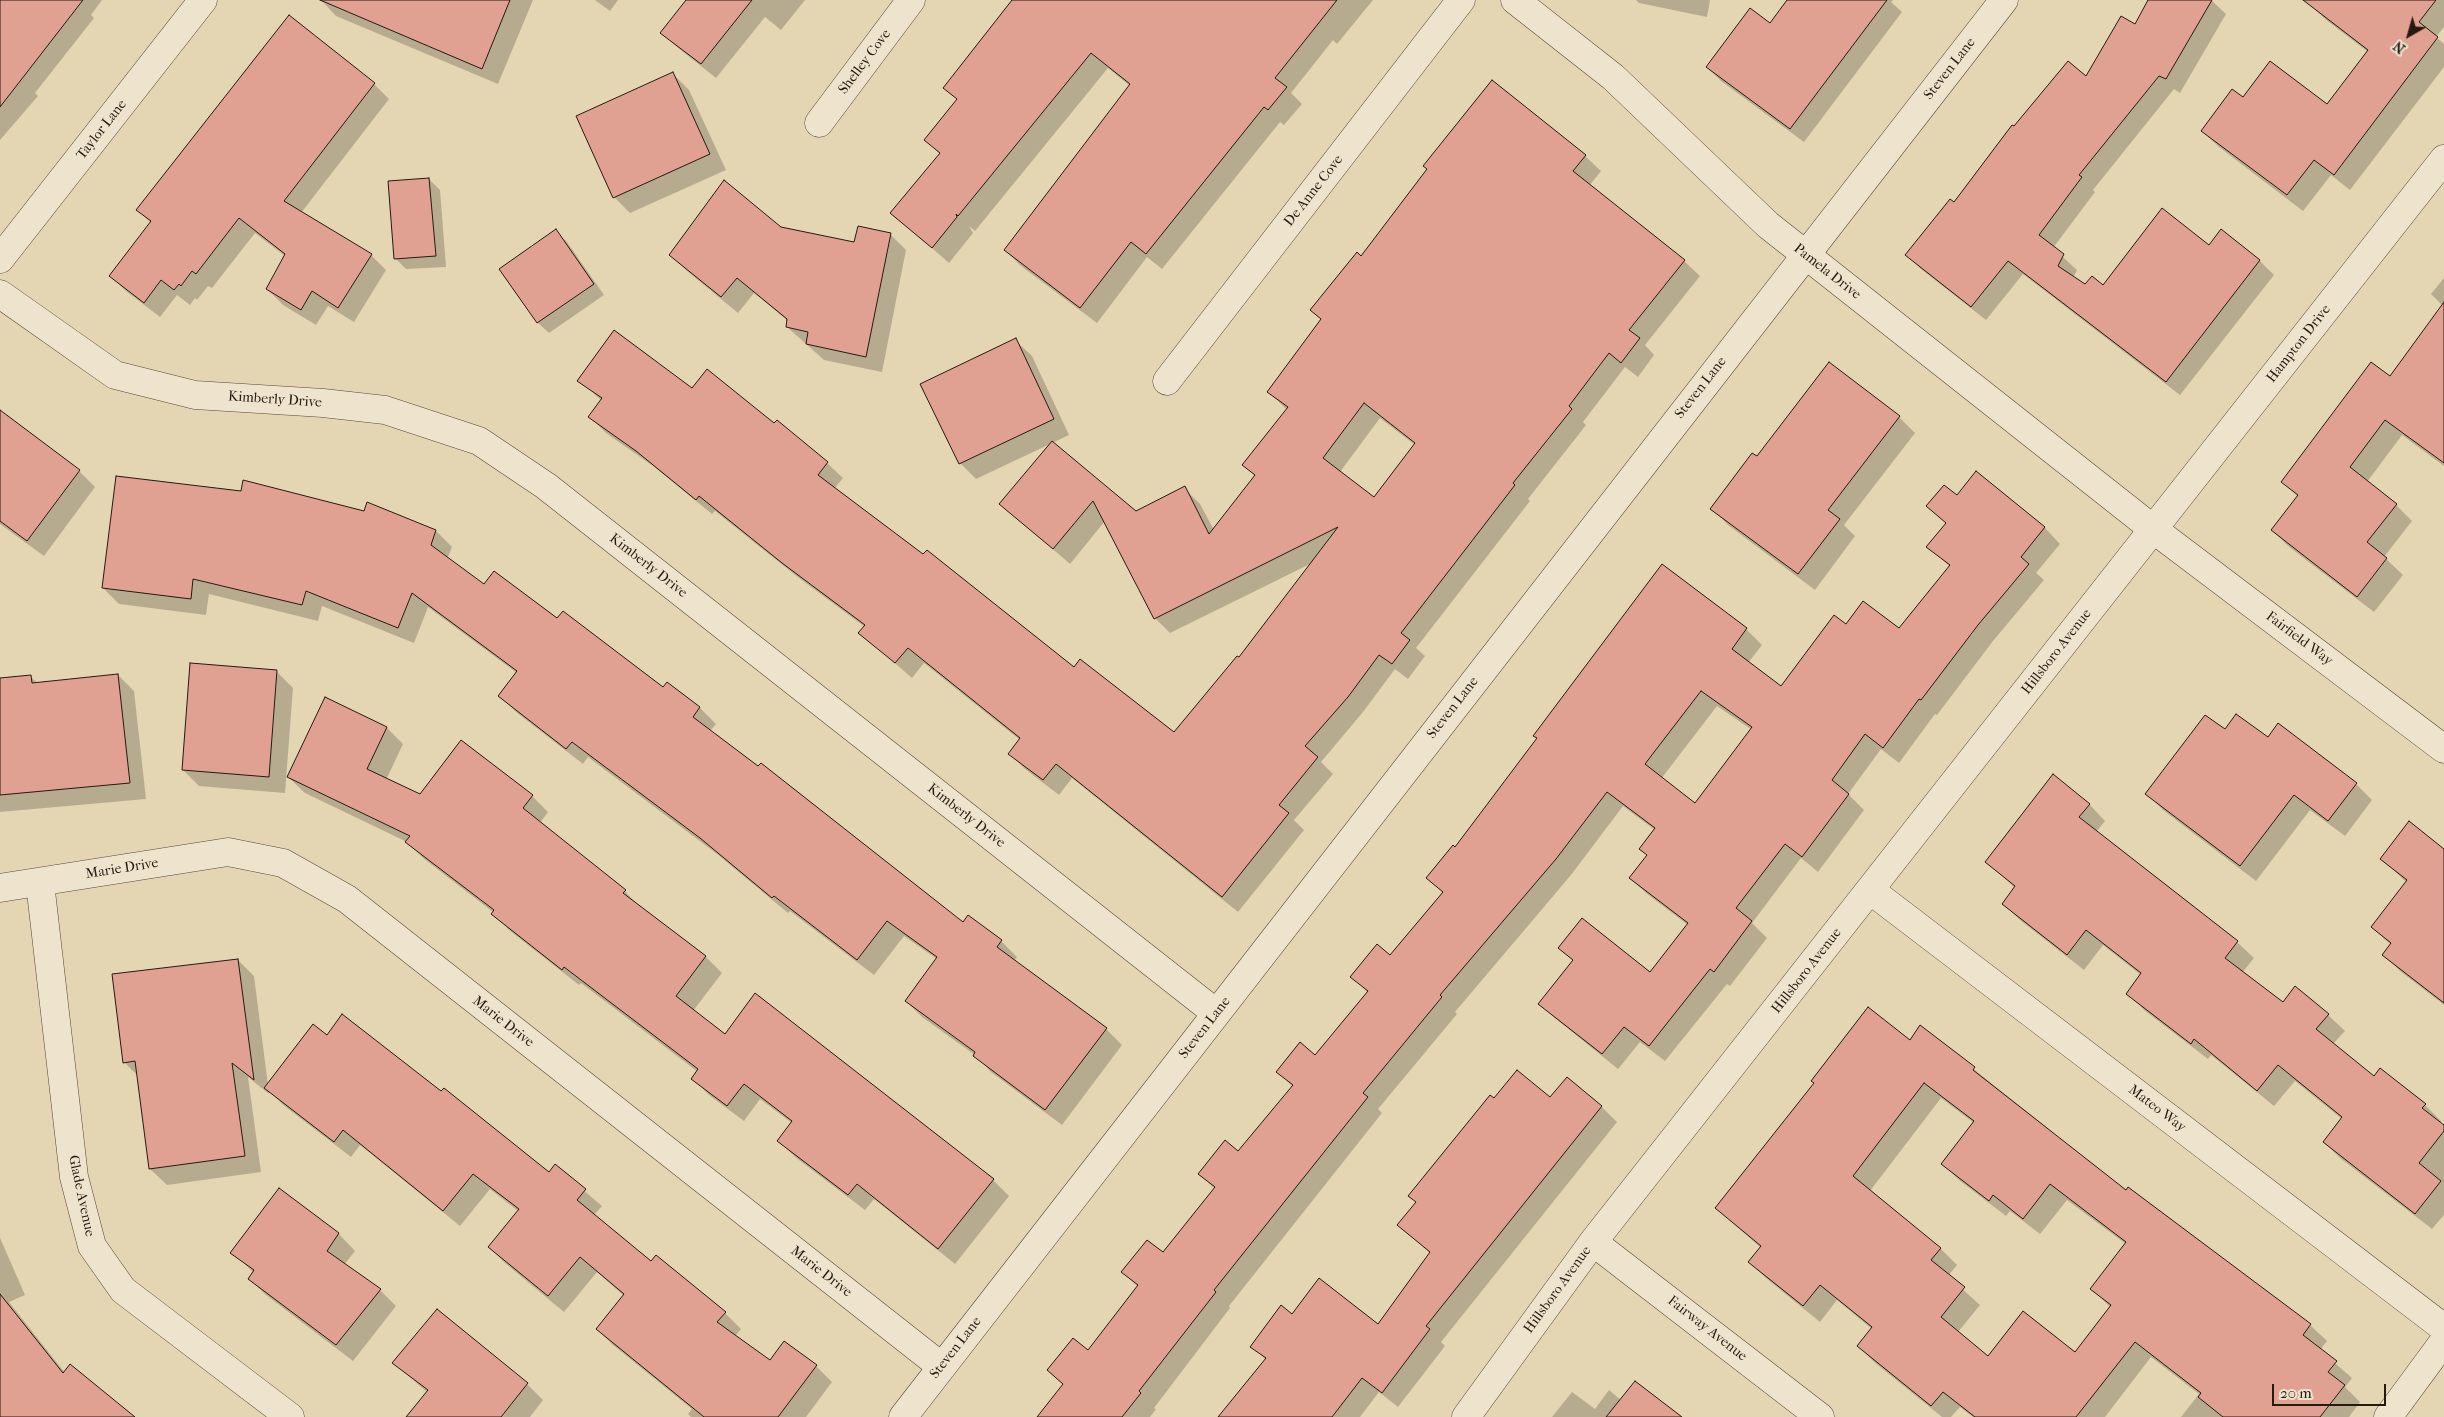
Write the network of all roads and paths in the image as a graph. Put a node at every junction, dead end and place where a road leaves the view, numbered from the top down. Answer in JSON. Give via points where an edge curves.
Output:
{"nodes":[{"id":1,"x":203,"y":0,"type":"edge"},
{"id":2,"x":911,"y":0,"type":"edge"},
{"id":3,"x":1461,"y":0,"type":"edge"},
{"id":4,"x":1515,"y":0,"type":"edge"},
{"id":5,"x":2004,"y":0,"type":"edge"},
{"id":6,"x":819,"y":123,"type":"dead end"},
{"id":7,"x":2444,"y":159,"type":"edge"},
{"id":8,"x":1805,"y":255,"type":"junction"},
{"id":9,"x":0,"y":259,"type":"edge"},
{"id":10,"x":0,"y":294,"type":"edge"},
{"id":11,"x":1167,"y":381,"type":"dead end"},
{"id":12,"x":2153,"y":529,"type":"junction"},
{"id":13,"x":2444,"y":749,"type":"edge"},
{"id":14,"x":40,"y":883,"type":"junction"},
{"id":15,"x":0,"y":888,"type":"edge"},
{"id":16,"x":1870,"y":890,"type":"junction"},
{"id":17,"x":1216,"y":1013,"type":"junction"},
{"id":18,"x":1593,"y":1242,"type":"junction"},
{"id":19,"x":2444,"y":1328,"type":"edge"},
{"id":20,"x":2444,"y":1342,"type":"edge"},
{"id":21,"x":942,"y":1367,"type":"junction"},
{"id":22,"x":290,"y":1417,"type":"edge"},
{"id":23,"x":903,"y":1417,"type":"edge"},
{"id":24,"x":1466,"y":1417,"type":"edge"},
{"id":25,"x":1820,"y":1417,"type":"edge"},
{"id":26,"x":2388,"y":1417,"type":"edge"}],
"edges":[{"from":1,"to":9,"type":"street","name":"Taylor Lane"},
{"from":2,"to":6,"type":"street","name":"Shelley Cove"},
{"from":3,"to":11,"type":"street","name":"De Anne Cove"},
{"from":4,"to":8,"type":"street","name":"Pamela Drive","via":[[1613,77],[1768,225]]},
{"from":5,"to":8,"type":"street","name":"Steven Lane"},
{"from":7,"to":12,"type":"street","name":"Hampton Drive"},
{"from":8,"to":12,"type":"street","name":"Pamela Drive"},
{"from":8,"to":17,"type":"street","name":"Steven Lane"},
{"from":10,"to":17,"type":"street","name":"Kimberly Drive","via":[[114,375],[195,395],[385,410],[479,441],[546,486]]},
{"from":12,"to":13,"type":"street","name":"Fairfield Way"},
{"from":12,"to":16,"type":"street","name":"Hillsboro Avenue"},
{"from":14,"to":15,"type":"street","name":"Marie Drive"},
{"from":14,"to":21,"type":"street","name":"Marie Drive","via":[[228,852],[283,863],[347,899]]},
{"from":14,"to":22,"type":"street","name":"Glade Avenue","via":[[74,1177],[92,1246],[123,1290]]},
{"from":16,"to":18,"type":"street","name":"Hillsboro Avenue"},
{"from":16,"to":19,"type":"street","name":"Mateo Way"},
{"from":17,"to":21,"type":"street","name":"Steven Lane"},
{"from":18,"to":24,"type":"street","name":"Hillsboro Avenue"},
{"from":18,"to":25,"type":"street","name":"Fairway Avenue"},
{"from":20,"to":26,"type":"street"},
{"from":21,"to":23,"type":"street","name":"Steven Lane"}]}
